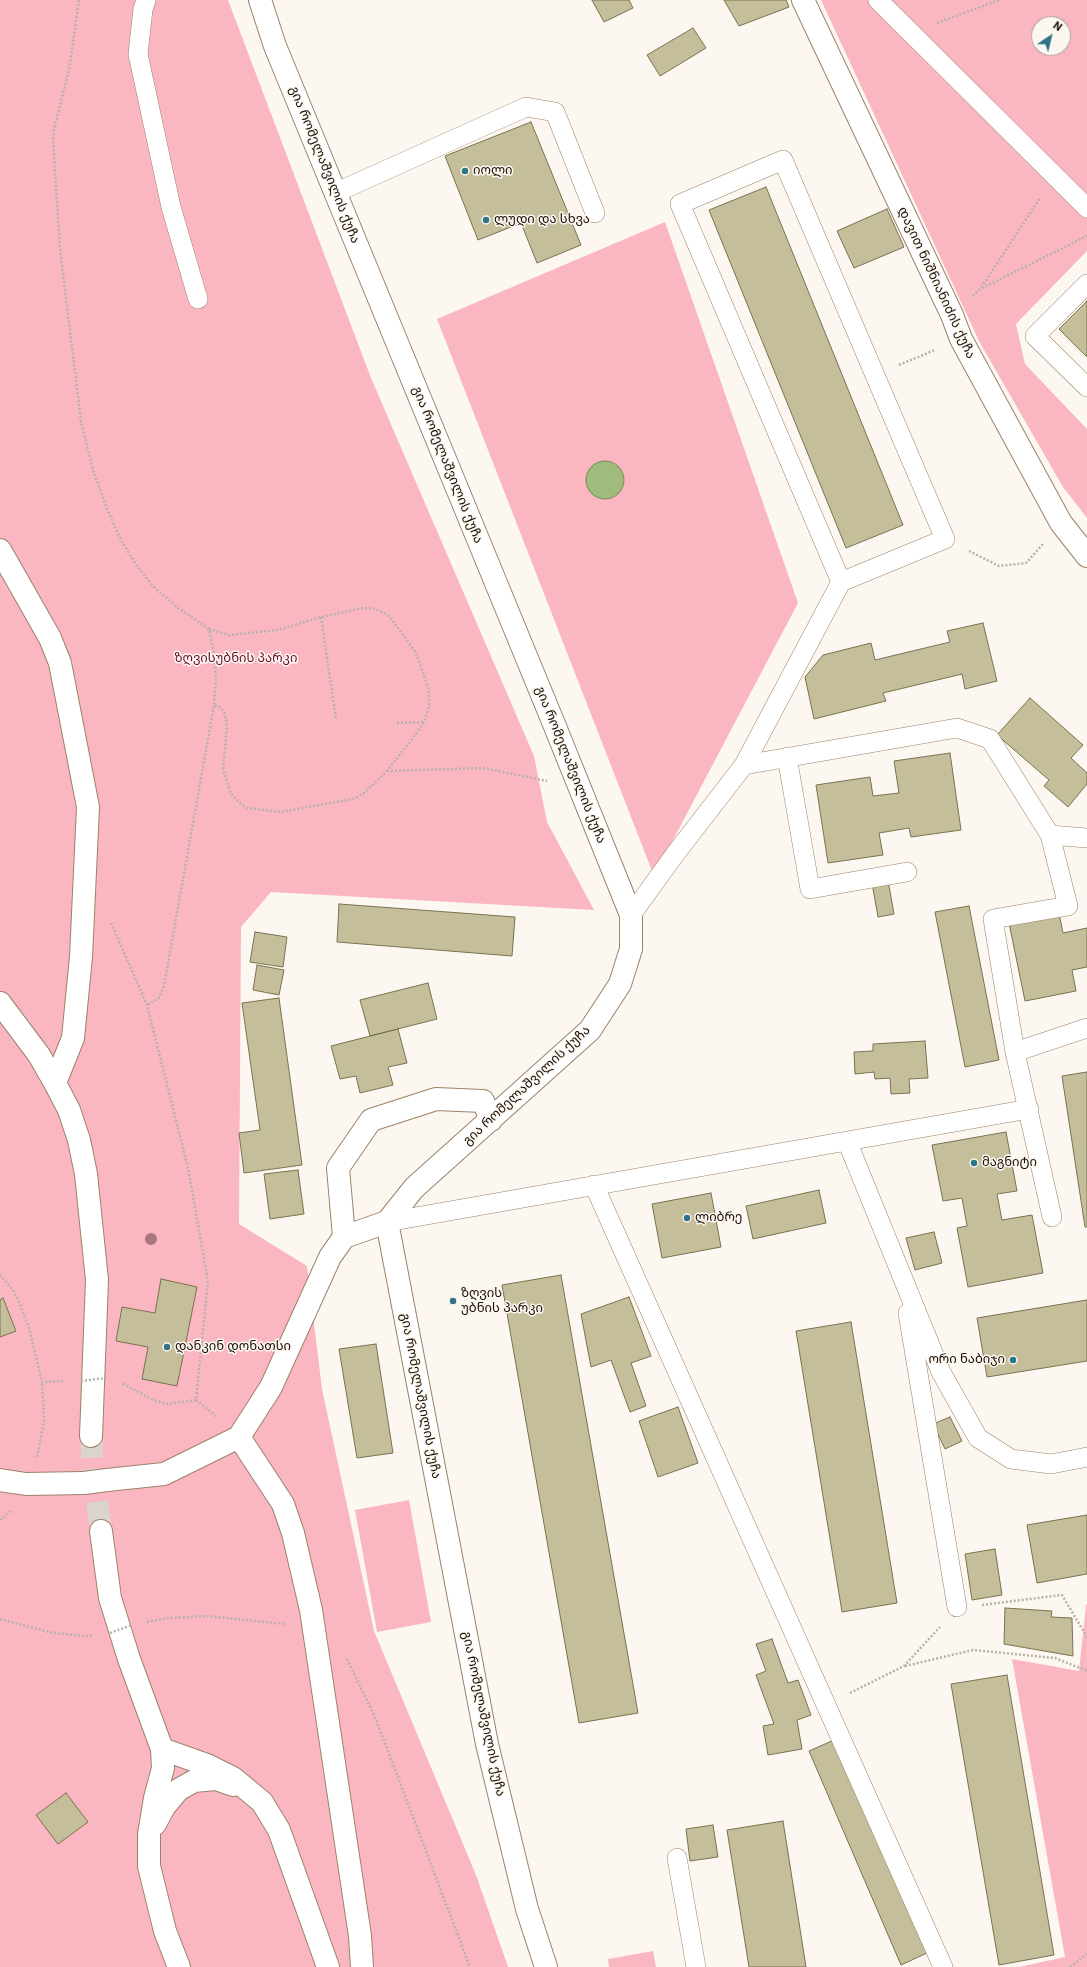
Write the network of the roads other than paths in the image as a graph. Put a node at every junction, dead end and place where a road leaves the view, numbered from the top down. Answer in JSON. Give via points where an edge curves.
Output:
{"nodes":[{"id":1,"x":146,"y":0,"type":"edge"},
{"id":2,"x":260,"y":0,"type":"edge"},
{"id":3,"x":803,"y":0,"type":"edge"},
{"id":4,"x":878,"y":0,"type":"edge"},
{"id":5,"x":335,"y":193,"type":"junction"},
{"id":6,"x":1087,"y":208,"type":"edge"},
{"id":7,"x":595,"y":213,"type":"dead end"},
{"id":8,"x":1087,"y":284,"type":"edge"},
{"id":9,"x":198,"y":299,"type":"dead end"},
{"id":10,"x":1087,"y":387,"type":"edge"},
{"id":11,"x":0,"y":550,"type":"edge"},
{"id":12,"x":1087,"y":556,"type":"edge"},
{"id":13,"x":841,"y":582,"type":"junction"},
{"id":14,"x":787,"y":757,"type":"junction"},
{"id":15,"x":744,"y":764,"type":"junction"},
{"id":16,"x":1050,"y":835,"type":"junction"},
{"id":17,"x":1087,"y":838,"type":"edge"},
{"id":18,"x":907,"y":872,"type":"dead end"},
{"id":19,"x":631,"y":915,"type":"junction"},
{"id":20,"x":0,"y":1003,"type":"edge"},
{"id":21,"x":1087,"y":1028,"type":"edge"},
{"id":22,"x":1015,"y":1052,"type":"junction"},
{"id":23,"x":55,"y":1083,"type":"junction"},
{"id":24,"x":1029,"y":1109,"type":"junction"},
{"id":25,"x":491,"y":1120,"type":"junction"},
{"id":26,"x":848,"y":1141,"type":"junction"},
{"id":27,"x":594,"y":1185,"type":"junction"},
{"id":28,"x":1052,"y":1217,"type":"dead end"},
{"id":29,"x":387,"y":1222,"type":"junction"},
{"id":30,"x":344,"y":1237,"type":"junction"},
{"id":31,"x":903,"y":1278,"type":"junction"},
{"id":32,"x":91,"y":1436,"type":"tunnel mouth"},
{"id":33,"x":239,"y":1437,"type":"junction"},
{"id":34,"x":1087,"y":1457,"type":"edge"},
{"id":35,"x":0,"y":1480,"type":"edge"},
{"id":36,"x":101,"y":1531,"type":"tunnel mouth"},
{"id":37,"x":957,"y":1608,"type":"road end"},
{"id":38,"x":162,"y":1749,"type":"junction"},
{"id":39,"x":250,"y":1791,"type":"junction"},
{"id":40,"x":149,"y":1834,"type":"junction"},
{"id":41,"x":677,"y":1858,"type":"dead end"},
{"id":42,"x":179,"y":1967,"type":"edge"},
{"id":43,"x":328,"y":1967,"type":"edge"},
{"id":44,"x":362,"y":1967,"type":"edge"},
{"id":45,"x":546,"y":1967,"type":"edge"},
{"id":46,"x":696,"y":1967,"type":"edge"},
{"id":47,"x":943,"y":1967,"type":"edge"}],
"edges":[{"from":1,"to":9,"type":"lane","via":[[138,54],[171,207]]},
{"from":2,"to":5,"type":"street","name":"გია რომელაშვილის ქუჩა","via":[[275,46]]},
{"from":3,"to":12,"type":"street","name":"დავით ნიშნიანიძის ქუჩა","via":[[961,339],[1061,523]]},
{"from":4,"to":6,"type":"lane"},
{"from":5,"to":7,"type":"lane","via":[[526,107],[555,112]]},
{"from":5,"to":19,"type":"street","name":"გია რომელაშვილის ქუჩა"},
{"from":8,"to":10,"type":"lane","via":[[1036,336]]},
{"from":11,"to":23,"type":"street","via":[[50,638],[60,663],[88,807],[81,958],[73,1038]]},
{"from":13,"to":13,"type":"lane","via":[[945,539],[783,160],[680,204]]},
{"from":13,"to":15,"type":"lane"},
{"from":14,"to":15,"type":"lane"},
{"from":14,"to":16,"type":"lane","via":[[957,728],[990,739]]},
{"from":14,"to":18,"type":"lane","via":[[810,889]]},
{"from":15,"to":19,"type":"lane"},
{"from":16,"to":17,"type":"lane"},
{"from":16,"to":22,"type":"lane","via":[[1068,906],[993,919]]},
{"from":19,"to":25,"type":"street","name":"გია რომელაშვილის ქუჩა","via":[[631,949],[620,984],[590,1030]]},
{"from":20,"to":23,"type":"street"},
{"from":21,"to":22,"type":"lane"},
{"from":22,"to":24,"type":"lane"},
{"from":23,"to":32,"type":"street","via":[[69,1110],[79,1140],[86,1174],[94,1244],[97,1280]]},
{"from":24,"to":26,"type":"lane"},
{"from":24,"to":28,"type":"lane"},
{"from":25,"to":29,"type":"street","name":"გია რომელაშვილის ქუჩა","via":[[414,1188]]},
{"from":25,"to":30,"type":"street","via":[[483,1101],[436,1099],[371,1120],[338,1168]]},
{"from":26,"to":27,"type":"lane"},
{"from":26,"to":31,"type":"lane"},
{"from":27,"to":29,"type":"lane"},
{"from":27,"to":47,"type":"lane"},
{"from":29,"to":30,"type":"street"},
{"from":29,"to":45,"type":"street","name":"გია რომელაშვილის ქუჩა","via":[[487,1744],[527,1909]]},
{"from":30,"to":33,"type":"street","via":[[330,1257],[270,1387]]},
{"from":31,"to":34,"type":"lane","via":[[941,1372],[978,1438],[1011,1459],[1051,1464]]},
{"from":31,"to":37,"type":"lane"},
{"from":33,"to":35,"type":"street","bridge":true,"via":[[164,1474],[84,1483],[26,1484]]},
{"from":33,"to":44,"type":"street","via":[[283,1504],[293,1533],[313,1628],[360,1936]]},
{"from":36,"to":38,"type":"street","via":[[110,1598]]},
{"from":38,"to":39,"type":"street","via":[[207,1765],[233,1778]]},
{"from":38,"to":40,"type":"street","via":[[163,1768]]},
{"from":39,"to":40,"type":"street","via":[[216,1779],[194,1781],[178,1790]]},
{"from":39,"to":43,"type":"street","via":[[262,1802],[278,1830]]},
{"from":40,"to":42,"type":"street","via":[[149,1866],[165,1931]]},
{"from":41,"to":46,"type":"lane"}]}
